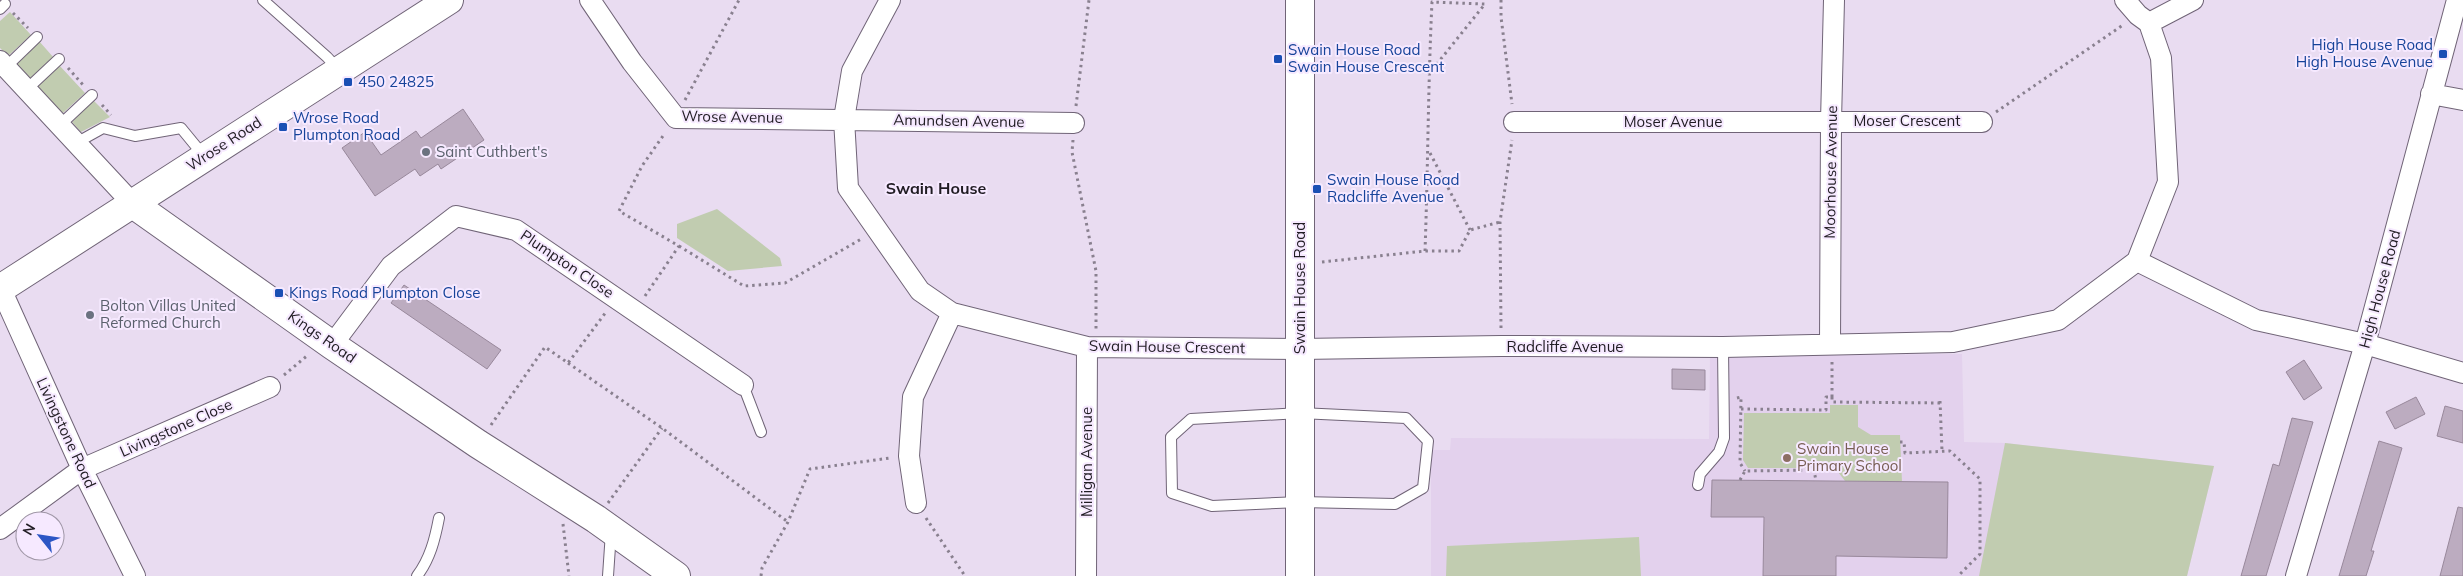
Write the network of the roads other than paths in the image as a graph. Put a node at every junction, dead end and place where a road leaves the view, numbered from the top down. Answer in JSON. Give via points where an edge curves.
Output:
{"nodes":[{"id":1,"x":264,"y":0,"type":"edge"},
{"id":2,"x":449,"y":0,"type":"edge"},
{"id":3,"x":590,"y":0,"type":"edge"},
{"id":4,"x":890,"y":0,"type":"edge"},
{"id":5,"x":1300,"y":0,"type":"edge"},
{"id":6,"x":1834,"y":0,"type":"edge"},
{"id":7,"x":2194,"y":0,"type":"edge"},
{"id":8,"x":2457,"y":0,"type":"edge"},
{"id":9,"x":2137,"y":13,"type":"edge"},
{"id":10,"x":37,"y":37,"type":"dead end"},
{"id":11,"x":59,"y":59,"type":"dead end"},
{"id":12,"x":3,"y":64,"type":"edge"},
{"id":13,"x":339,"y":71,"type":"junction"},
{"id":14,"x":26,"y":89,"type":"junction"},
{"id":15,"x":2431,"y":94,"type":"junction"},
{"id":16,"x":92,"y":95,"type":"dead end"},
{"id":17,"x":2463,"y":100,"type":"edge"},
{"id":18,"x":844,"y":119,"type":"junction"},
{"id":19,"x":1831,"y":121,"type":"junction"},
{"id":20,"x":1514,"y":122,"type":"road end"},
{"id":21,"x":1982,"y":122,"type":"road end"},
{"id":22,"x":1074,"y":123,"type":"road end"},
{"id":23,"x":60,"y":125,"type":"junction"},
{"id":24,"x":76,"y":142,"type":"junction"},
{"id":25,"x":204,"y":157,"type":"junction"},
{"id":26,"x":133,"y":204,"type":"junction"},
{"id":27,"x":2137,"y":261,"type":"junction"},
{"id":28,"x":0,"y":289,"type":"edge"},
{"id":29,"x":952,"y":313,"type":"junction"},
{"id":30,"x":2365,"y":344,"type":"junction"},
{"id":31,"x":1092,"y":348,"type":"junction"},
{"id":32,"x":1723,"y":348,"type":"junction"},
{"id":33,"x":1300,"y":349,"type":"junction"},
{"id":34,"x":321,"y":350,"type":"junction"},
{"id":35,"x":1831,"y":350,"type":"junction"},
{"id":36,"x":2463,"y":373,"type":"edge"},
{"id":37,"x":743,"y":385,"type":"joint"},
{"id":38,"x":270,"y":387,"type":"road end"},
{"id":39,"x":1300,"y":413,"type":"junction"},
{"id":40,"x":761,"y":432,"type":"dead end"},
{"id":41,"x":82,"y":469,"type":"junction"},
{"id":42,"x":1698,"y":485,"type":"dead end"},
{"id":43,"x":1300,"y":502,"type":"junction"},
{"id":44,"x":916,"y":503,"type":"road end"},
{"id":45,"x":439,"y":518,"type":"dead end"},
{"id":46,"x":603,"y":525,"type":"junction"},
{"id":47,"x":0,"y":529,"type":"edge"},
{"id":48,"x":135,"y":576,"type":"edge"},
{"id":49,"x":417,"y":576,"type":"edge"},
{"id":50,"x":608,"y":576,"type":"edge"},
{"id":51,"x":676,"y":576,"type":"edge"},
{"id":52,"x":1086,"y":576,"type":"edge"},
{"id":53,"x":1300,"y":576,"type":"edge"},
{"id":54,"x":2296,"y":576,"type":"edge"}],
"edges":[{"from":1,"to":13,"type":"lane","via":[[327,56]]},
{"from":2,"to":13,"type":"street","name":"Wrose Road"},
{"from":3,"to":18,"type":"street","name":"Wrose Avenue","via":[[632,62],[676,118]]},
{"from":4,"to":18,"type":"street","name":"Swain House Crescent","via":[[852,71]]},
{"from":5,"to":33,"type":"street","name":"Swain House Road"},
{"from":6,"to":19,"type":"street","name":"Moorhouse Avenue"},
{"from":7,"to":9,"type":"street"},
{"from":8,"to":15,"type":"street","name":"High House Road"},
{"from":9,"to":27,"type":"street","via":[[2161,58],[2168,182]]},
{"from":10,"to":12,"type":"lane"},
{"from":11,"to":14,"type":"lane"},
{"from":12,"to":14,"type":"street","name":"Kings Road"},
{"from":13,"to":25,"type":"street","name":"Wrose Road"},
{"from":14,"to":23,"type":"street","name":"Kings Road"},
{"from":15,"to":17,"type":"street"},
{"from":15,"to":30,"type":"street","name":"High House Road"},
{"from":16,"to":23,"type":"lane"},
{"from":18,"to":22,"type":"street","name":"Amundsen Avenue"},
{"from":18,"to":29,"type":"street","name":"Swain House Crescent","via":[[848,188],[920,291]]},
{"from":19,"to":20,"type":"street","name":"Moser Avenue"},
{"from":19,"to":21,"type":"street","name":"Moser Crescent"},
{"from":19,"to":35,"type":"street","name":"Moorhouse Avenue"},
{"from":23,"to":24,"type":"street","name":"Kings Road"},
{"from":24,"to":25,"type":"lane","via":[[104,128],[135,136],[181,128]]},
{"from":24,"to":26,"type":"street","name":"Kings Road"},
{"from":25,"to":26,"type":"street","name":"Wrose Road"},
{"from":26,"to":28,"type":"street","name":"Wrose Road"},
{"from":26,"to":34,"type":"street","name":"Kings Road"},
{"from":27,"to":30,"type":"street","via":[[2256,320]]},
{"from":27,"to":35,"type":"street","name":"Radcliffe Avenue","via":[[2058,320],[1953,342]]},
{"from":28,"to":41,"type":"street","name":"Livingstone Road"},
{"from":29,"to":31,"type":"street","name":"Swain House Crescent"},
{"from":29,"to":44,"type":"street","via":[[913,397],[909,456]]},
{"from":30,"to":36,"type":"street"},
{"from":30,"to":54,"type":"street","name":"High House Road"},
{"from":31,"to":33,"type":"street","name":"Swain House Crescent"},
{"from":31,"to":52,"type":"street","name":"Milligan Avenue"},
{"from":32,"to":33,"type":"street","name":"Radcliffe Avenue","via":[[1502,346]]},
{"from":32,"to":35,"type":"street","name":"Radcliffe Avenue"},
{"from":32,"to":42,"type":"lane","via":[[1724,438],[1719,452],[1700,474]]},
{"from":33,"to":39,"type":"street","name":"Swain House Road"},
{"from":34,"to":37,"type":"street","name":"Plumpton Close","via":[[391,266],[456,216],[516,230]]},
{"from":34,"to":46,"type":"street","name":"Kings Road","via":[[478,444]]},
{"from":37,"to":40,"type":"lane"},
{"from":38,"to":41,"type":"street","name":"Livingstone Close"},
{"from":39,"to":43,"type":"street","name":"Swain House Road"},
{"from":39,"to":43,"type":"lane","via":[[1406,418],[1428,441],[1424,488],[1395,504]]},
{"from":39,"to":43,"type":"lane","via":[[1191,419],[1172,437],[1172,493],[1212,506]]},
{"from":41,"to":47,"type":"street","name":"Livingstone Close"},
{"from":41,"to":48,"type":"street","name":"Livingstone Road"},
{"from":43,"to":53,"type":"street","name":"Swain House Road"},
{"from":45,"to":49,"type":"lane","via":[[435,542]]},
{"from":46,"to":50,"type":"lane"},
{"from":46,"to":51,"type":"street","name":"Kings Road"}]}
